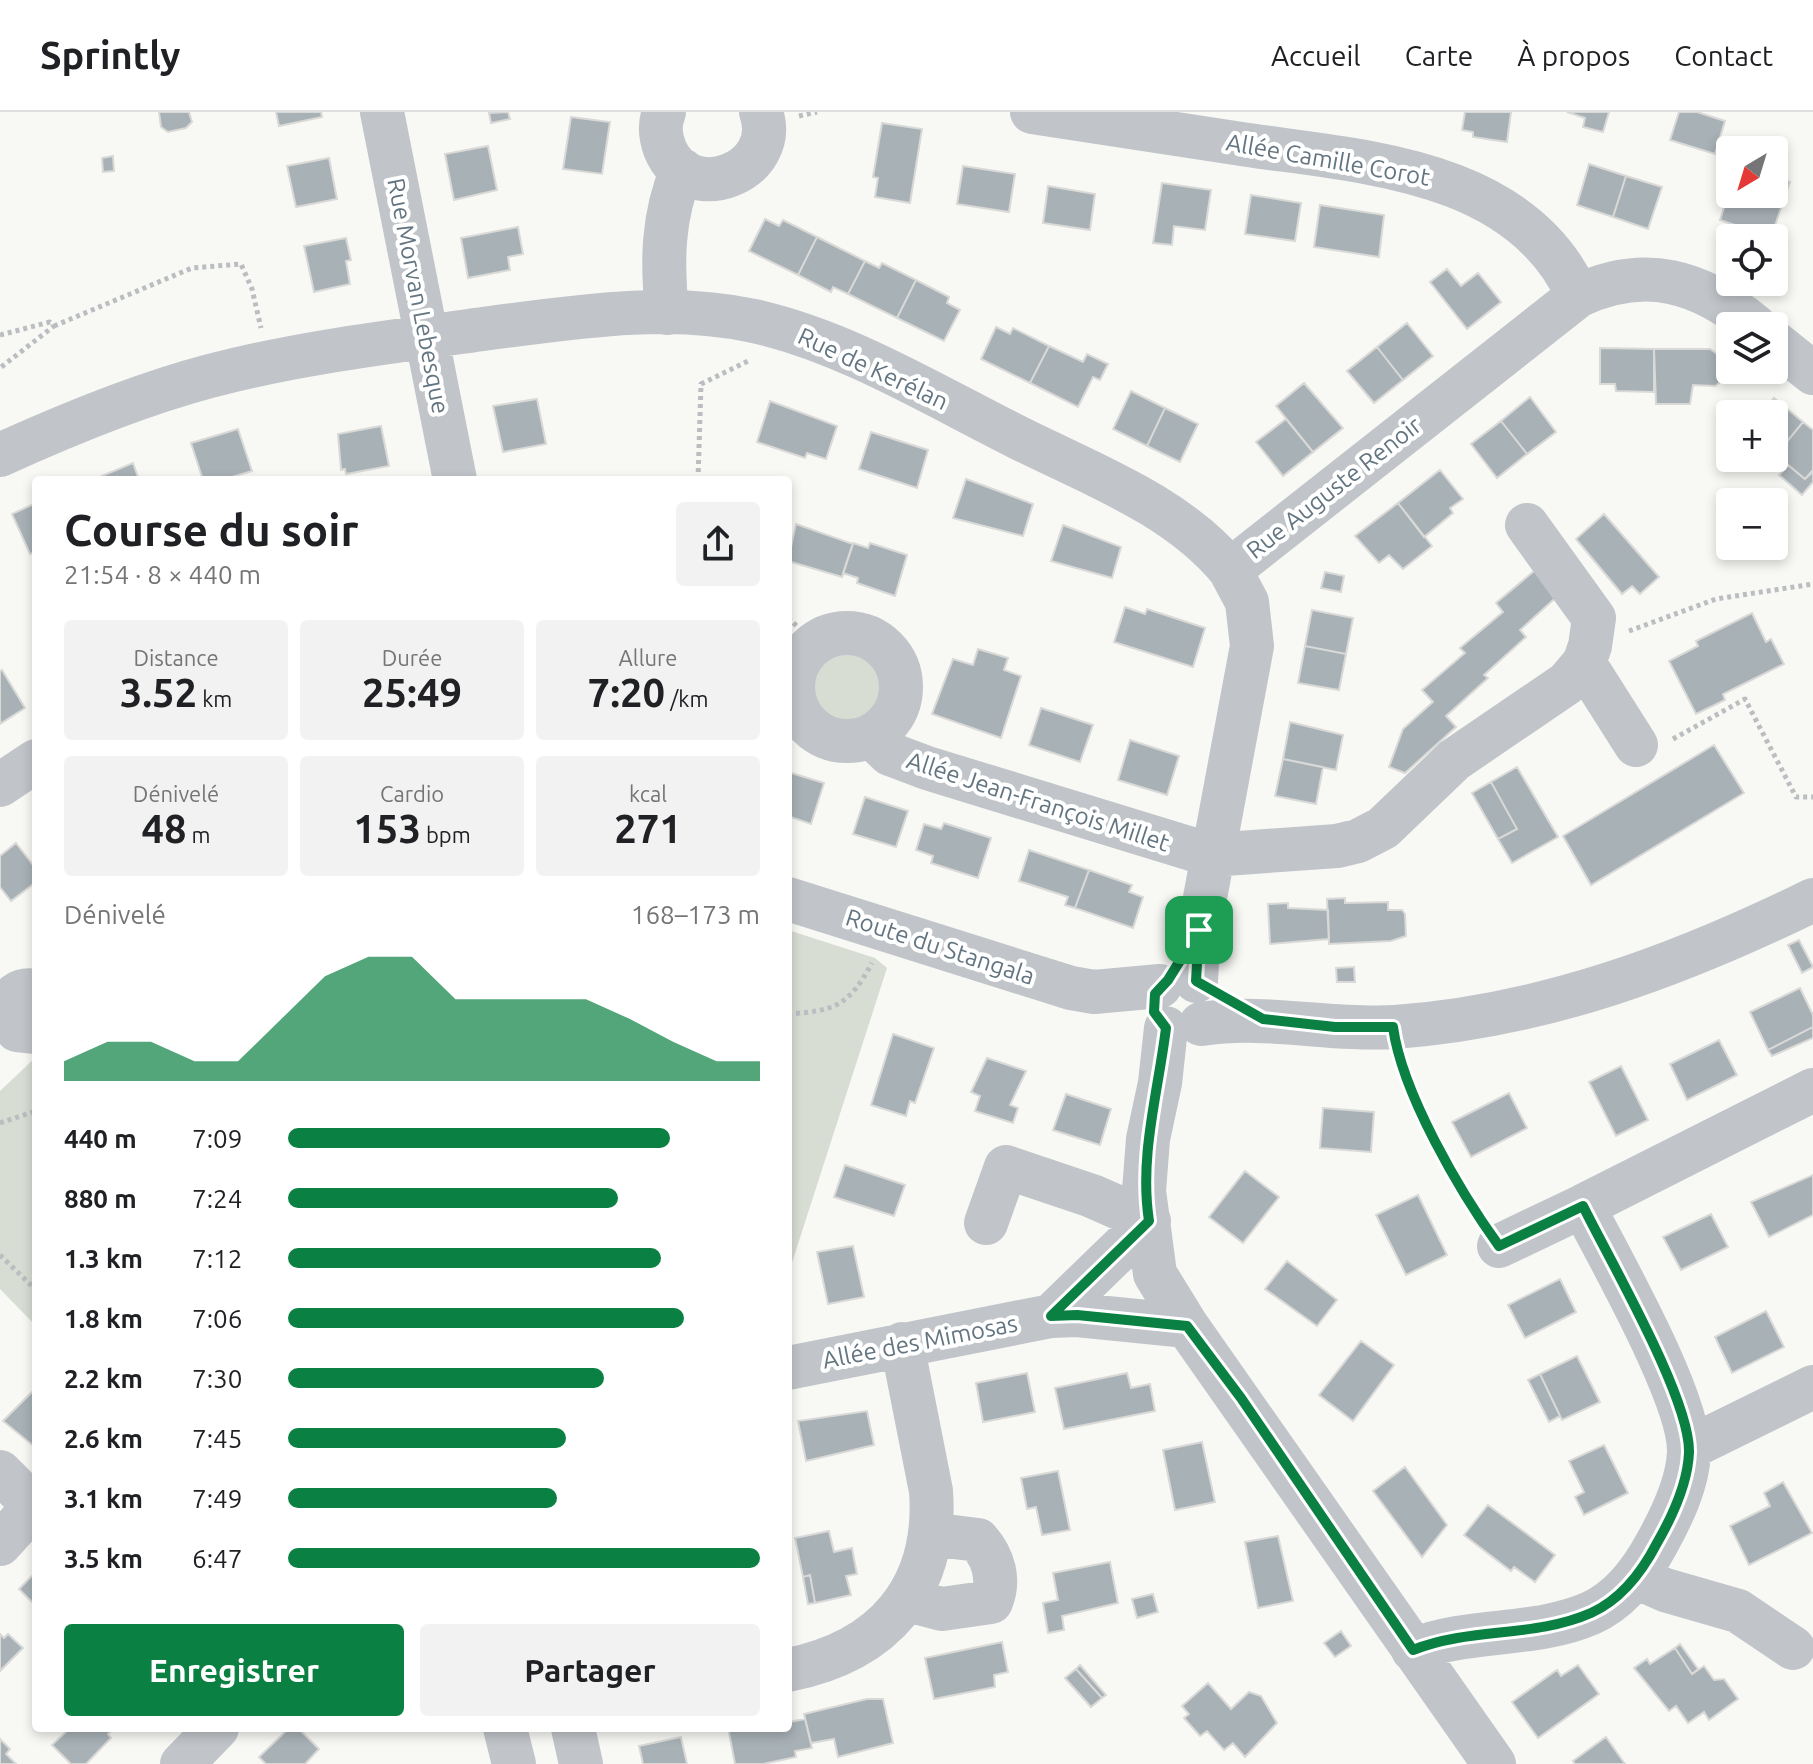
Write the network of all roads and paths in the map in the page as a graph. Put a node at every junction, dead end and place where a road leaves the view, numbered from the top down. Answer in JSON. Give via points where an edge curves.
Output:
{"nodes":[{"id":1,"x":382,"y":112,"type":"edge"},
{"id":2,"x":664,"y":112,"type":"edge"},
{"id":3,"x":761,"y":112,"type":"edge"},
{"id":4,"x":1032,"y":112,"type":"edge"},
{"id":5,"x":682,"y":170,"type":"junction"},
{"id":6,"x":1578,"y":296,"type":"junction"},
{"id":7,"x":1736,"y":312,"type":"edge"},
{"id":8,"x":667,"y":313,"type":"junction"},
{"id":9,"x":54,"y":326,"type":"junction"},
{"id":10,"x":802,"y":334,"type":"junction"},
{"id":11,"x":0,"y":335,"type":"edge"},
{"id":12,"x":424,"y":337,"type":"junction"},
{"id":13,"x":263,"y":341,"type":"dead end"},
{"id":14,"x":1788,"y":353,"type":"edge"},
{"id":15,"x":0,"y":368,"type":"edge"},
{"id":16,"x":1813,"y":373,"type":"edge"},
{"id":17,"x":0,"y":455,"type":"edge"},
{"id":18,"x":454,"y":476,"type":"edge"},
{"id":19,"x":698,"y":476,"type":"edge"},
{"id":20,"x":1527,"y":525,"type":"dead end"},
{"id":21,"x":1230,"y":570,"type":"junction"},
{"id":22,"x":1813,"y":584,"type":"edge"},
{"id":23,"x":801,"y":630,"type":"edge"},
{"id":24,"x":1587,"y":653,"type":"junction"},
{"id":25,"x":871,"y":736,"type":"junction"},
{"id":26,"x":1636,"y":745,"type":"joint"},
{"id":27,"x":32,"y":764,"type":"edge"},
{"id":28,"x":0,"y":785,"type":"edge"},
{"id":29,"x":1813,"y":797,"type":"edge"},
{"id":30,"x":1211,"y":855,"type":"junction"},
{"id":31,"x":792,"y":900,"type":"edge"},
{"id":32,"x":1813,"y":900,"type":"edge"},
{"id":33,"x":884,"y":929,"type":"junction"},
{"id":34,"x":1181,"y":1004,"type":"junction"},
{"id":35,"x":792,"y":1013,"type":"edge"},
{"id":36,"x":1393,"y":1027,"type":"junction"},
{"id":37,"x":1813,"y":1090,"type":"edge"},
{"id":38,"x":32,"y":1112,"type":"edge"},
{"id":39,"x":0,"y":1123,"type":"edge"},
{"id":40,"x":1583,"y":1206,"type":"junction"},
{"id":41,"x":1149,"y":1221,"type":"junction"},
{"id":42,"x":986,"y":1223,"type":"dead end"},
{"id":43,"x":1499,"y":1246,"type":"joint"},
{"id":44,"x":0,"y":1255,"type":"edge"},
{"id":45,"x":32,"y":1286,"type":"edge"},
{"id":46,"x":1051,"y":1316,"type":"junction"},
{"id":47,"x":1187,"y":1326,"type":"junction"},
{"id":48,"x":902,"y":1344,"type":"junction"},
{"id":49,"x":792,"y":1367,"type":"edge"},
{"id":50,"x":1813,"y":1387,"type":"edge"},
{"id":51,"x":1689,"y":1448,"type":"junction"},
{"id":52,"x":0,"y":1472,"type":"edge"},
{"id":53,"x":930,"y":1534,"type":"junction"},
{"id":54,"x":0,"y":1544,"type":"edge"},
{"id":55,"x":1636,"y":1577,"type":"junction"},
{"id":56,"x":908,"y":1600,"type":"junction"},
{"id":57,"x":1793,"y":1648,"type":"dead end"},
{"id":58,"x":1413,"y":1650,"type":"junction"},
{"id":59,"x":792,"y":1669,"type":"edge"},
{"id":60,"x":213,"y":1732,"type":"edge"},
{"id":61,"x":506,"y":1732,"type":"edge"},
{"id":62,"x":574,"y":1732,"type":"edge"},
{"id":63,"x":182,"y":1764,"type":"edge"},
{"id":64,"x":514,"y":1764,"type":"edge"},
{"id":65,"x":581,"y":1764,"type":"edge"},
{"id":66,"x":1494,"y":1764,"type":"edge"}],
"edges":[{"from":1,"to":12,"type":"street","name":"Rue Morvan Lebesque"},
{"from":2,"to":5,"type":"street","via":[[663,143]]},
{"from":3,"to":5,"type":"street","via":[[762,142],[740,172],[711,180]]},
{"from":4,"to":6,"type":"street","name":"Allée Camille Corot","via":[[1426,174],[1510,216],[1555,254]]},
{"from":5,"to":8,"type":"street","via":[[666,217]]},
{"from":6,"to":7,"type":"street","via":[[1635,278],[1652,278],[1715,297]]},
{"from":6,"to":21,"type":"street","name":"Rue Auguste Renoir"},
{"from":8,"to":10,"type":"street","name":"Rue de Kerélan","via":[[737,318]]},
{"from":8,"to":12,"type":"street","name":"Rue de Kerélan"},
{"from":9,"to":11,"type":"path","via":[[50,322]]},
{"from":9,"to":13,"type":"path","via":[[192,268],[241,264]]},
{"from":9,"to":15,"type":"path"},
{"from":10,"to":19,"type":"path","via":[[701,384]]},
{"from":10,"to":21,"type":"street","name":"Rue de Kerélan","via":[[1123,490],[1194,533]]},
{"from":12,"to":17,"type":"street","name":"Rue de Kerélan","via":[[212,375],[78,421]]},
{"from":12,"to":18,"type":"street","name":"Rue Morvan Lebesque"},
{"from":14,"to":16,"type":"street"},
{"from":20,"to":24,"type":"street","via":[[1594,618]]},
{"from":21,"to":30,"type":"street","name":"Rue Auguste Renoir","via":[[1247,602],[1252,646]]},
{"from":22,"to":24,"type":"path","via":[[1716,599]]},
{"from":23,"to":25,"type":"street","name":"Allée Jean-François Millet","via":[[794,698],[805,721],[833,740]]},
{"from":23,"to":25,"type":"street","name":"Allée Jean-François Millet","via":[[828,636],[858,634],[885,648],[894,661],[901,690],[898,705]]},
{"from":24,"to":26,"type":"street"},
{"from":24,"to":30,"type":"street","via":[[1567,683],[1454,760],[1372,836],[1337,846]]},
{"from":25,"to":30,"type":"street","name":"Allée Jean-François Millet","via":[[890,754],[927,768]]},
{"from":26,"to":29,"type":"path","via":[[1647,754],[1745,699],[1796,797]]},
{"from":27,"to":28,"type":"street"},
{"from":30,"to":34,"type":"street","name":"Rue Auguste Renoir"},
{"from":31,"to":33,"type":"street","name":"Route du Stangala"},
{"from":32,"to":36,"type":"street","name":"Route du Stangala","via":[[1678,962],[1586,993],[1498,1015]]},
{"from":33,"to":34,"type":"street","name":"Route du Stangala","via":[[1016,973],[1094,992]]},
{"from":33,"to":35,"type":"path","via":[[875,958],[847,1001]]},
{"from":34,"to":36,"type":"street","name":"Route du Stangala","via":[[1335,1027]]},
{"from":34,"to":41,"type":"street","name":"Rue Auguste Renoir","via":[[1145,1164]]},
{"from":36,"to":43,"type":"path","via":[[1406,1077],[1463,1197]]},
{"from":37,"to":40,"type":"street"},
{"from":38,"to":39,"type":"path"},
{"from":40,"to":43,"type":"street"},
{"from":40,"to":51,"type":"street","via":[[1667,1378]]},
{"from":41,"to":42,"type":"street","via":[[1006,1167]]},
{"from":41,"to":46,"type":"street","name":"Allée des Mimosas"},
{"from":41,"to":47,"type":"street","name":"Rue Auguste Renoir","via":[[1155,1274]]},
{"from":44,"to":45,"type":"path"},
{"from":46,"to":47,"type":"street","name":"Allée des Mimosas"},
{"from":46,"to":48,"type":"street","name":"Allée des Mimosas"},
{"from":47,"to":58,"type":"street","name":"Rue Auguste Renoir"},
{"from":48,"to":49,"type":"street","name":"Allée des Mimosas"},
{"from":48,"to":53,"type":"street","via":[[931,1491]]},
{"from":50,"to":51,"type":"street"},
{"from":51,"to":55,"type":"street","via":[[1674,1508]]},
{"from":52,"to":54,"type":"street","via":[[30,1502],[30,1511]]},
{"from":53,"to":56,"type":"street","via":[[922,1575]]},
{"from":53,"to":56,"type":"street","via":[[978,1540],[989,1553],[997,1586],[991,1602],[954,1608]]},
{"from":55,"to":57,"type":"street","via":[[1738,1611]]},
{"from":55,"to":58,"type":"street","via":[[1615,1598],[1574,1620],[1518,1633],[1454,1638]]},
{"from":56,"to":59,"type":"street","via":[[849,1650]]},
{"from":58,"to":66,"type":"street","name":"Rue Auguste Renoir"},
{"from":60,"to":63,"type":"street"},
{"from":61,"to":64,"type":"street"},
{"from":62,"to":65,"type":"street"}]}
